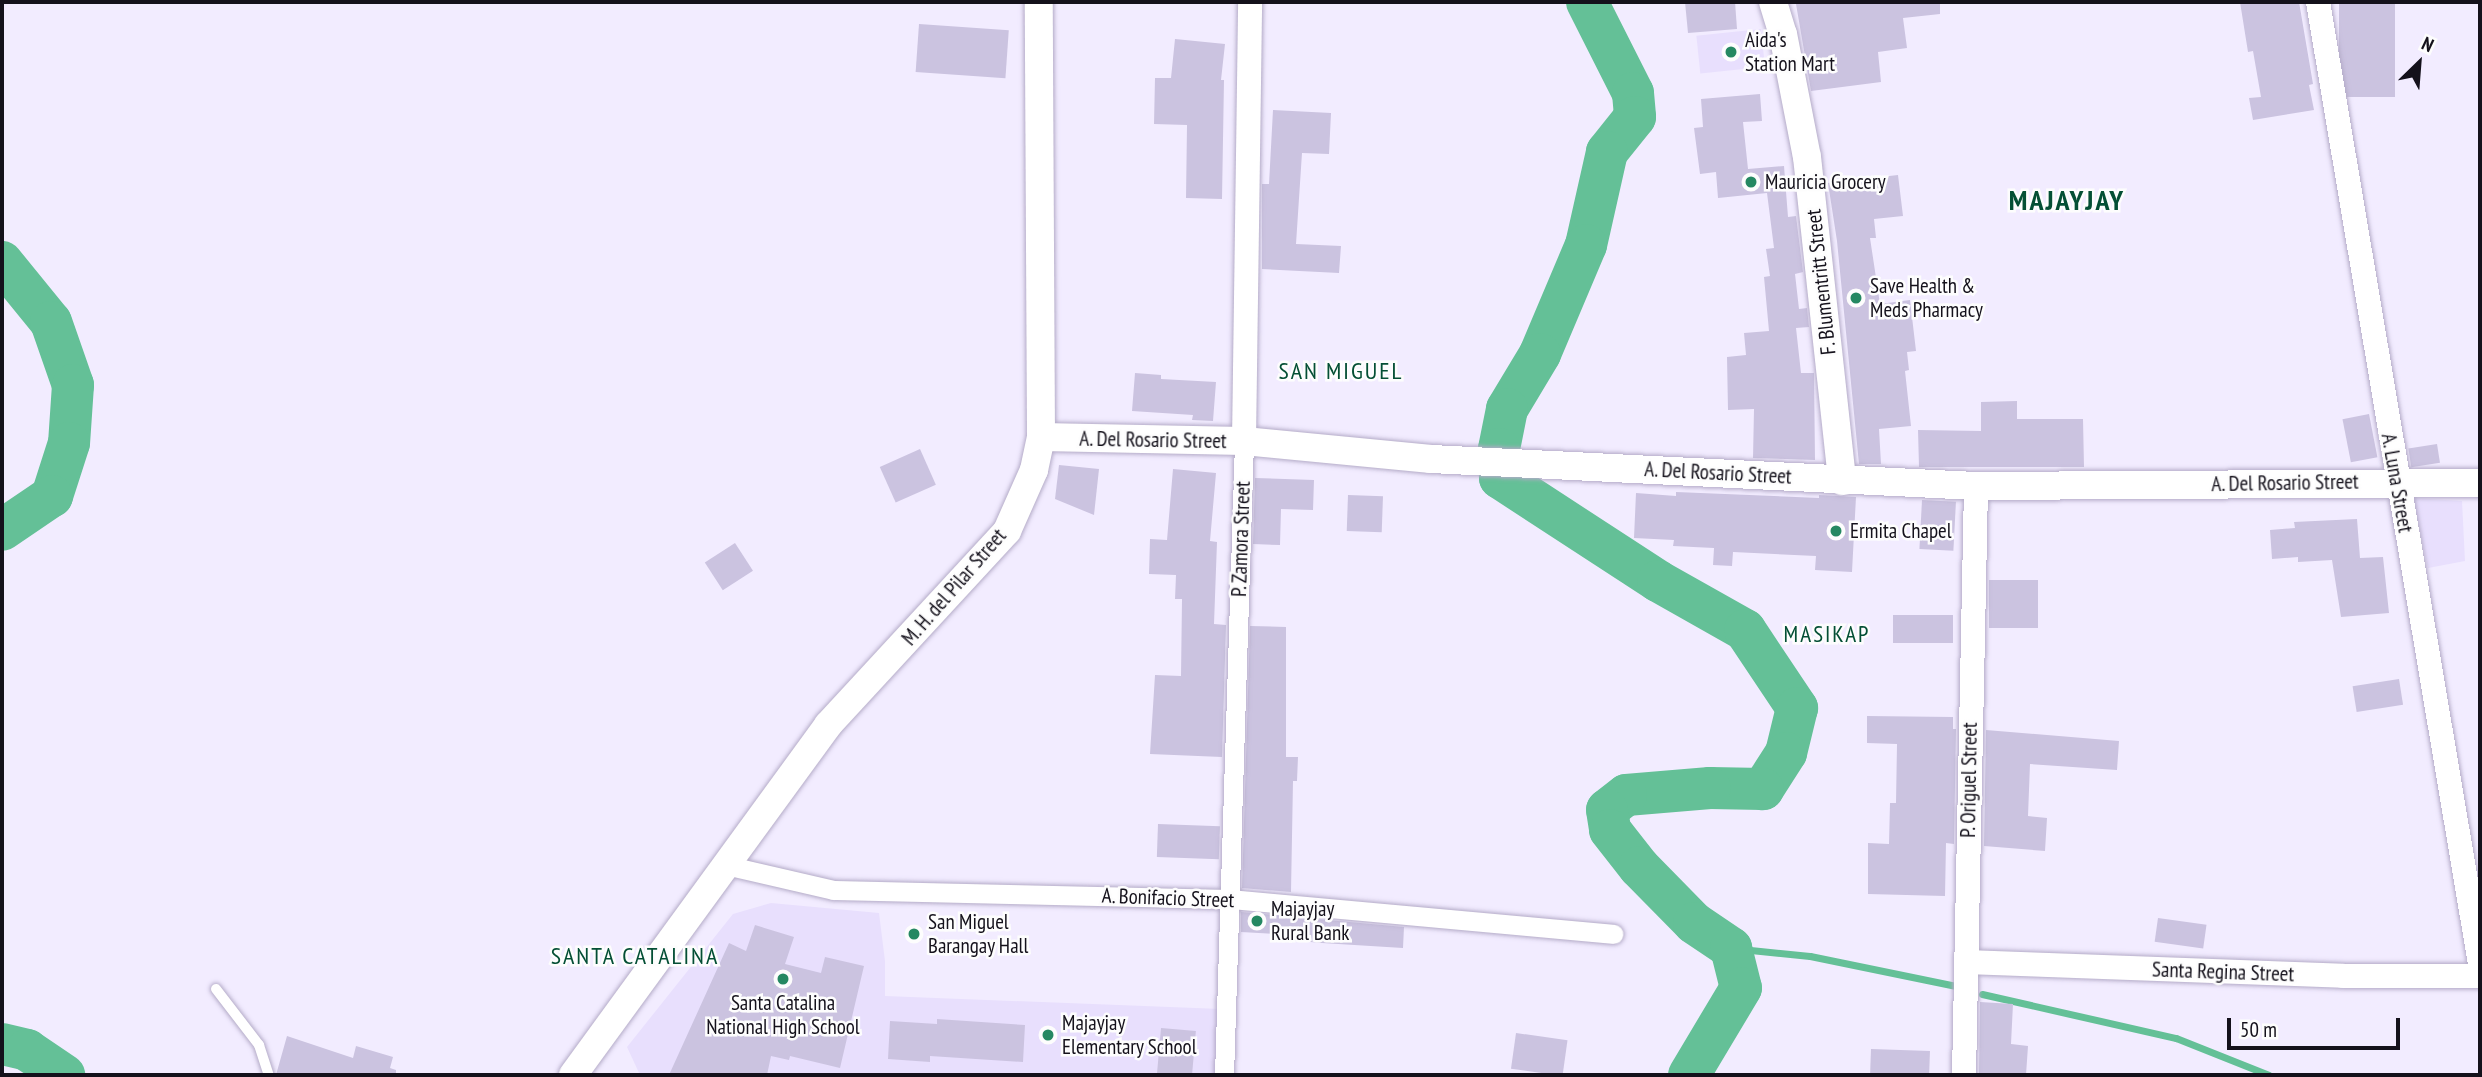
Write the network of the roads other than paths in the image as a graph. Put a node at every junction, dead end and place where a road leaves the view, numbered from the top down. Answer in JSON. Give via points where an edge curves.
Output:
{"nodes":[{"id":1,"x":1040,"y":2,"type":"edge"},
{"id":2,"x":1250,"y":2,"type":"edge"},
{"id":3,"x":1773,"y":2,"type":"edge"},
{"id":4,"x":2318,"y":2,"type":"edge"},
{"id":5,"x":1041,"y":437,"type":"junction"},
{"id":6,"x":1244,"y":442,"type":"junction"},
{"id":7,"x":1842,"y":481,"type":"junction"},
{"id":8,"x":2397,"y":482,"type":"junction"},
{"id":9,"x":2480,"y":483,"type":"edge"},
{"id":10,"x":1976,"y":486,"type":"junction"},
{"id":11,"x":726,"y":865,"type":"junction"},
{"id":12,"x":1230,"y":899,"type":"junction"},
{"id":13,"x":1613,"y":933,"type":"dead end"},
{"id":14,"x":1966,"y":962,"type":"junction"},
{"id":15,"x":2480,"y":964,"type":"edge"},
{"id":16,"x":2480,"y":976,"type":"edge"},
{"id":17,"x":216,"y":989,"type":"dead end"},
{"id":18,"x":269,"y":1075,"type":"edge"},
{"id":19,"x":573,"y":1075,"type":"edge"},
{"id":20,"x":1224,"y":1075,"type":"edge"},
{"id":21,"x":1964,"y":1075,"type":"edge"}],
"edges":[{"from":1,"to":5,"type":"main road","name":"M. H. del Pilar Street"},
{"from":2,"to":6,"type":"street","name":"P. Zamora Street"},
{"from":3,"to":7,"type":"main road","name":"F. Blumentritt Street","via":[[1807,157]]},
{"from":4,"to":8,"type":"street","name":"A. Luna Street"},
{"from":5,"to":6,"type":"main road","name":"A. Del Rosario Street"},
{"from":5,"to":11,"type":"main road","name":"M. H. del Pilar Street","via":[[1034,470],[1007,531],[828,725]]},
{"from":6,"to":7,"type":"main road","name":"A. Del Rosario Street","via":[[1432,459]]},
{"from":6,"to":12,"type":"street","name":"P. Zamora Street"},
{"from":7,"to":10,"type":"main road","name":"A. Del Rosario Street"},
{"from":8,"to":9,"type":"main road","name":"A. Del Rosario Street"},
{"from":8,"to":10,"type":"main road","name":"A. Del Rosario Street"},
{"from":8,"to":15,"type":"street","name":"A. Luna Street"},
{"from":10,"to":14,"type":"street","name":"P. Origuel Street"},
{"from":11,"to":12,"type":"street","name":"A. Bonifacio Street","via":[[833,890]]},
{"from":11,"to":19,"type":"main road","name":"M. H. del Pilar Street"},
{"from":12,"to":13,"type":"street","name":"A. Bonifacio Street"},
{"from":12,"to":20,"type":"street","name":"P. Zamora Street"},
{"from":14,"to":16,"type":"street","name":"Santa Regina Street","via":[[2343,976]]},
{"from":14,"to":21,"type":"street","name":"P. Origuel Street"},
{"from":17,"to":18,"type":"lane","via":[[259,1045]]}]}
